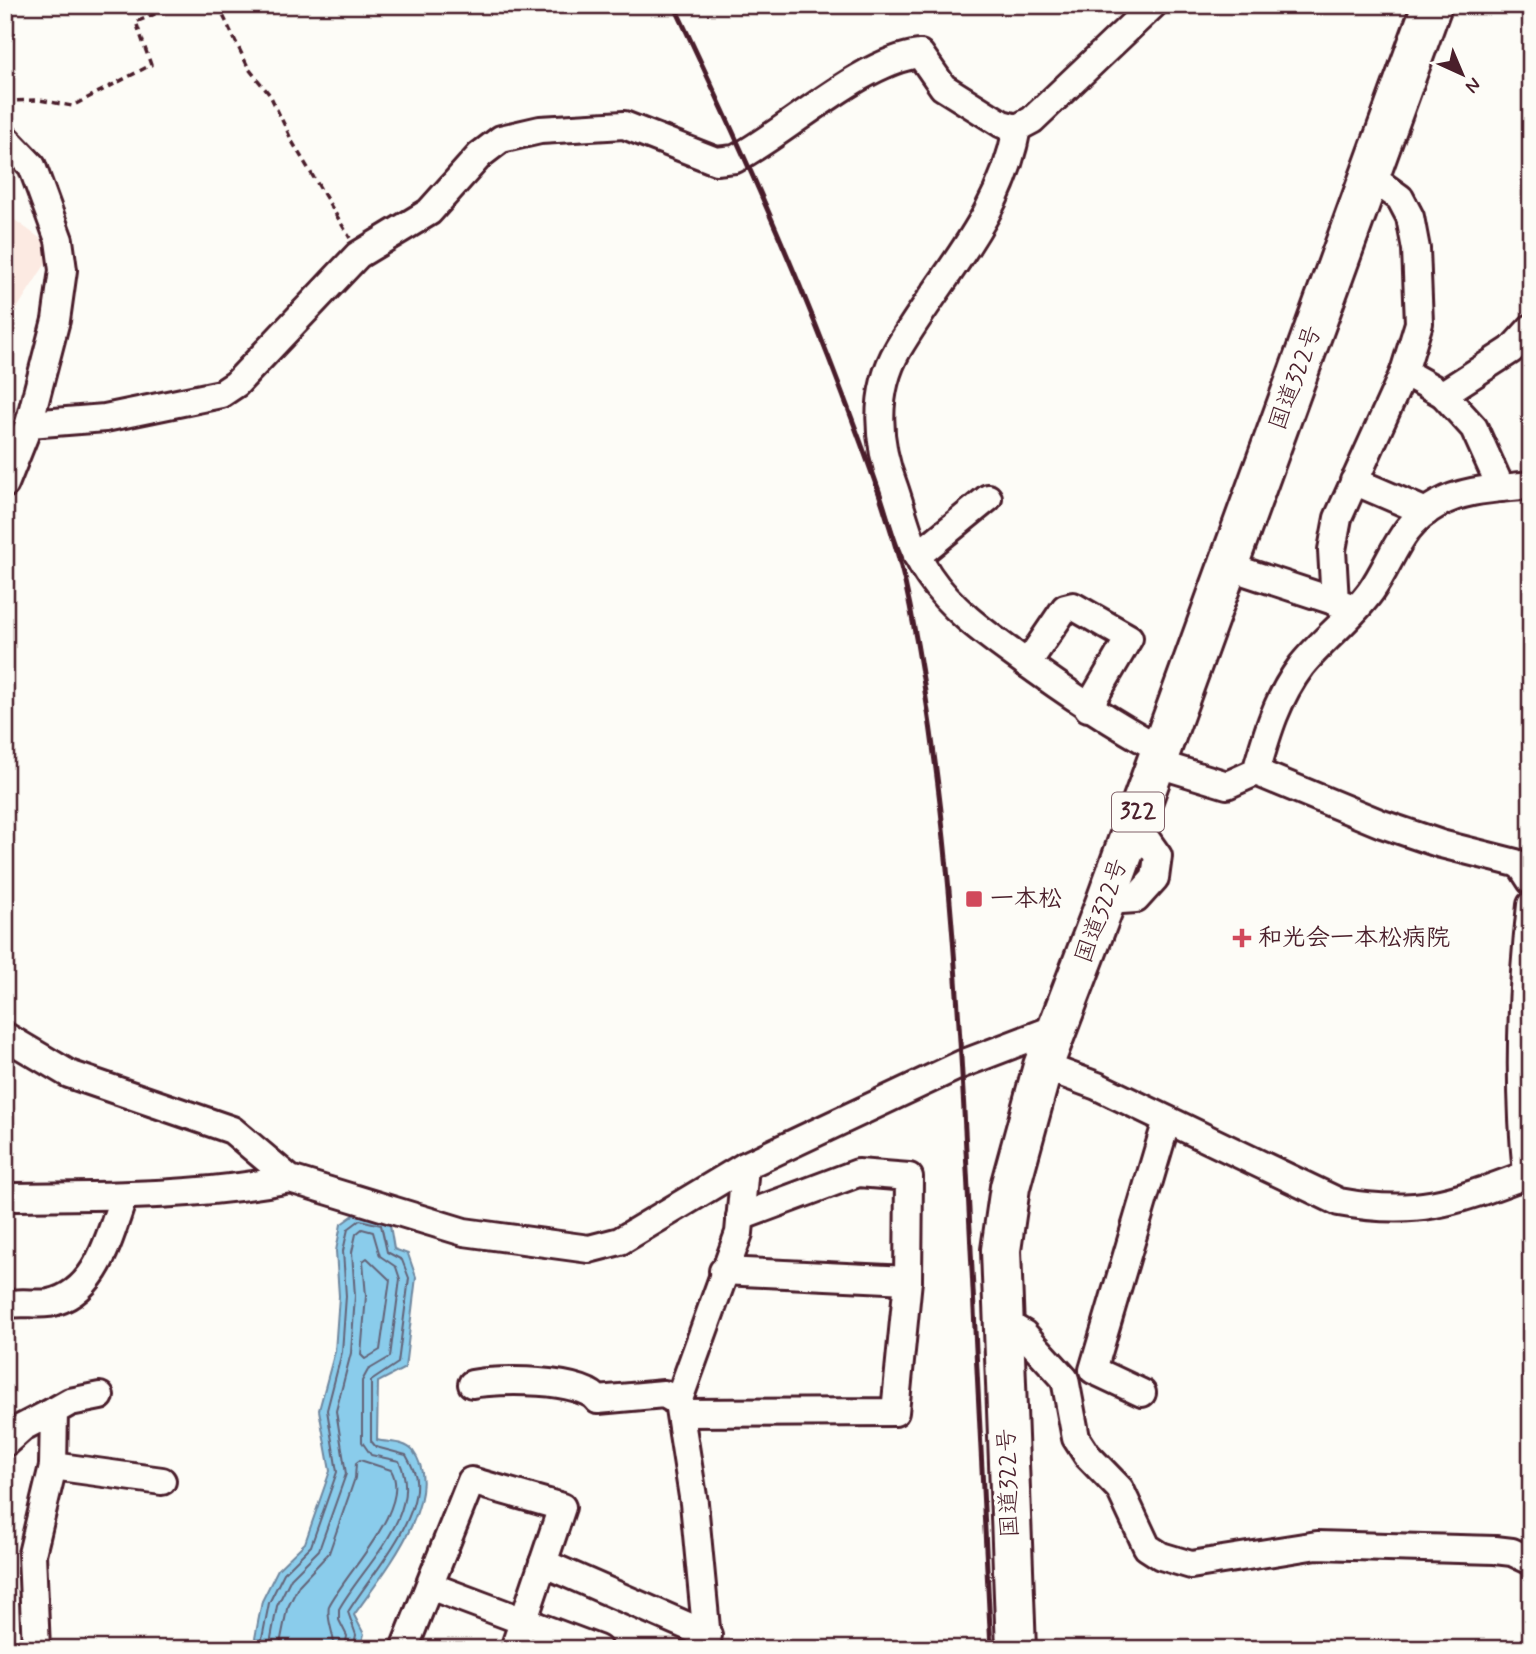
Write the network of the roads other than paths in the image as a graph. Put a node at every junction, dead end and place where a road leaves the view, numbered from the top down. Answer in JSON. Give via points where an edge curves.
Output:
{"nodes":[{"id":1,"x":1153,"y":5,"type":"edge"},
{"id":2,"x":1432,"y":5,"type":"edge"},
{"id":3,"x":1017,"y":128,"type":"junction"},
{"id":4,"x":5,"y":138,"type":"edge"},
{"id":5,"x":1371,"y":177,"type":"junction"},
{"id":6,"x":1531,"y":328,"type":"edge"},
{"id":7,"x":1404,"y":372,"type":"junction"},
{"id":8,"x":1443,"y":394,"type":"junction"},
{"id":9,"x":29,"y":424,"type":"junction"},
{"id":10,"x":1354,"y":481,"type":"junction"},
{"id":11,"x":5,"y":484,"type":"edge"},
{"id":12,"x":1531,"y":485,"type":"edge"},
{"id":13,"x":1501,"y":488,"type":"junction"},
{"id":14,"x":988,"y":498,"type":"dead end"},
{"id":15,"x":1426,"y":512,"type":"junction"},
{"id":16,"x":917,"y":556,"type":"junction"},
{"id":17,"x":1227,"y":566,"type":"junction"},
{"id":18,"x":1346,"y":606,"type":"junction"},
{"id":19,"x":1027,"y":664,"type":"junction"},
{"id":20,"x":1088,"y":708,"type":"junction"},
{"id":21,"x":1157,"y":756,"type":"junction"},
{"id":22,"x":1256,"y":772,"type":"junction"},
{"id":23,"x":1531,"y":881,"type":"edge"},
{"id":24,"x":1531,"y":905,"type":"edge"},
{"id":25,"x":1059,"y":1027,"type":"junction"},
{"id":26,"x":5,"y":1036,"type":"edge"},
{"id":27,"x":1043,"y":1066,"type":"junction"},
{"id":28,"x":1167,"y":1120,"type":"junction"},
{"id":29,"x":745,"y":1166,"type":"junction"},
{"id":30,"x":1529,"y":1174,"type":"edge"},
{"id":31,"x":290,"y":1179,"type":"junction"},
{"id":32,"x":124,"y":1196,"type":"junction"},
{"id":33,"x":5,"y":1197,"type":"edge"},
{"id":34,"x":740,"y":1217,"type":"junction"},
{"id":35,"x":723,"y":1271,"type":"junction"},
{"id":36,"x":908,"y":1280,"type":"junction"},
{"id":37,"x":5,"y":1305,"type":"edge"},
{"id":38,"x":1002,"y":1321,"type":"junction"},
{"id":39,"x":472,"y":1384,"type":"dead end"},
{"id":40,"x":1142,"y":1392,"type":"dead end"},
{"id":41,"x":100,"y":1396,"type":"dead end"},
{"id":42,"x":680,"y":1407,"type":"junction"},
{"id":43,"x":54,"y":1411,"type":"junction"},
{"id":44,"x":5,"y":1443,"type":"edge"},
{"id":45,"x":54,"y":1466,"type":"junction"},
{"id":46,"x":162,"y":1481,"type":"dead end"},
{"id":47,"x":1531,"y":1561,"type":"edge"},
{"id":48,"x":543,"y":1563,"type":"junction"},
{"id":49,"x":430,"y":1586,"type":"junction"},
{"id":50,"x":524,"y":1621,"type":"junction"},
{"id":51,"x":708,"y":1642,"type":"edge"},
{"id":52,"x":408,"y":1648,"type":"edge"},
{"id":53,"x":36,"y":1649,"type":"edge"},
{"id":54,"x":514,"y":1649,"type":"edge"},
{"id":55,"x":598,"y":1649,"type":"edge"},
{"id":56,"x":1016,"y":1649,"type":"edge"}],
"edges":[{"from":1,"to":3,"type":"street","via":[[1032,120]]},
{"from":2,"to":5,"type":"highway","name":"国道322号","number":"322"},
{"from":3,"to":9,"type":"street","via":[[1002,124],[943,87],[920,54],[905,55],[866,75],[735,159],[716,161],[624,125],[540,130],[501,139],[480,155],[429,212],[358,255],[222,394],[105,418]]},
{"from":3,"to":16,"type":"street","via":[[1013,152],[992,205],[974,240],[896,351],[886,383],[879,437]]},
{"from":4,"to":9,"type":"street","via":[[32,166],[59,240],[63,270],[56,320]]},
{"from":5,"to":7,"type":"street","via":[[1400,198],[1410,217],[1416,249],[1419,323]]},
{"from":5,"to":17,"type":"highway","name":"国道322号","number":"322"},
{"from":6,"to":8,"type":"street","via":[[1511,351]]},
{"from":7,"to":8,"type":"street"},
{"from":7,"to":10,"type":"street"},
{"from":8,"to":13,"type":"street","via":[[1474,428]]},
{"from":9,"to":11,"type":"street"},
{"from":10,"to":15,"type":"street"},
{"from":10,"to":18,"type":"street","via":[[1338,518],[1332,550]]},
{"from":12,"to":13,"type":"street"},
{"from":13,"to":15,"type":"street","via":[[1460,495]]},
{"from":14,"to":16,"type":"street"},
{"from":15,"to":18,"type":"street","via":[[1400,538],[1376,584]]},
{"from":16,"to":19,"type":"street","via":[[953,607]]},
{"from":17,"to":18,"type":"street"},
{"from":17,"to":21,"type":"highway","name":"国道322号","number":"322"},
{"from":18,"to":22,"type":"street","via":[[1284,693]]},
{"from":19,"to":20,"type":"street"},
{"from":19,"to":20,"type":"street","via":[[1065,608],[1073,606],[1129,638]]},
{"from":20,"to":21,"type":"street"},
{"from":21,"to":22,"type":"street","via":[[1227,785]]},
{"from":21,"to":25,"type":"highway","name":"国道322号","number":"322"},
{"from":22,"to":23,"type":"street","via":[[1382,824],[1516,863]]},
{"from":24,"to":30,"type":"street","via":[[1519,1049]]},
{"from":25,"to":27,"type":"highway","name":"国道322号","number":"322"},
{"from":25,"to":29,"type":"street","via":[[962,1064]]},
{"from":26,"to":31,"type":"street","via":[[69,1074],[232,1130]]},
{"from":27,"to":28,"type":"street"},
{"from":27,"to":38,"type":"highway","name":"国道322号","number":"322","via":[[1010,1187],[1001,1250]]},
{"from":28,"to":30,"type":"street","via":[[1339,1202],[1380,1209],[1431,1206]]},
{"from":28,"to":40,"type":"street","via":[[1093,1370]]},
{"from":29,"to":31,"type":"street","via":[[621,1241],[589,1249],[464,1232]]},
{"from":29,"to":34,"type":"street"},
{"from":31,"to":32,"type":"street"},
{"from":32,"to":33,"type":"street"},
{"from":32,"to":37,"type":"street","via":[[96,1270],[72,1293],[50,1303]]},
{"from":34,"to":35,"type":"street","via":[[739,1233]]},
{"from":34,"to":36,"type":"street","via":[[858,1173],[909,1177]]},
{"from":35,"to":36,"type":"street"},
{"from":35,"to":42,"type":"street"},
{"from":36,"to":42,"type":"street","via":[[895,1412]]},
{"from":38,"to":47,"type":"street","via":[[1024,1334],[1065,1379],[1076,1438],[1120,1489],[1146,1546],[1161,1556],[1192,1565],[1317,1545],[1495,1550]]},
{"from":38,"to":56,"type":"highway","name":"国道322号","number":"322"},
{"from":39,"to":42,"type":"street","via":[[494,1379],[582,1387],[598,1401],[664,1394]]},
{"from":41,"to":43,"type":"street","via":[[70,1402]]},
{"from":42,"to":51,"type":"street"},
{"from":43,"to":44,"type":"street","via":[[23,1427]]},
{"from":43,"to":45,"type":"street"},
{"from":45,"to":46,"type":"street"},
{"from":45,"to":53,"type":"street","via":[[32,1554]]},
{"from":48,"to":49,"type":"street","via":[[562,1507],[471,1480]]},
{"from":48,"to":50,"type":"street"},
{"from":48,"to":51,"type":"street"},
{"from":49,"to":50,"type":"street"},
{"from":49,"to":52,"type":"street"},
{"from":50,"to":54,"type":"street"},
{"from":50,"to":55,"type":"street"}]}
